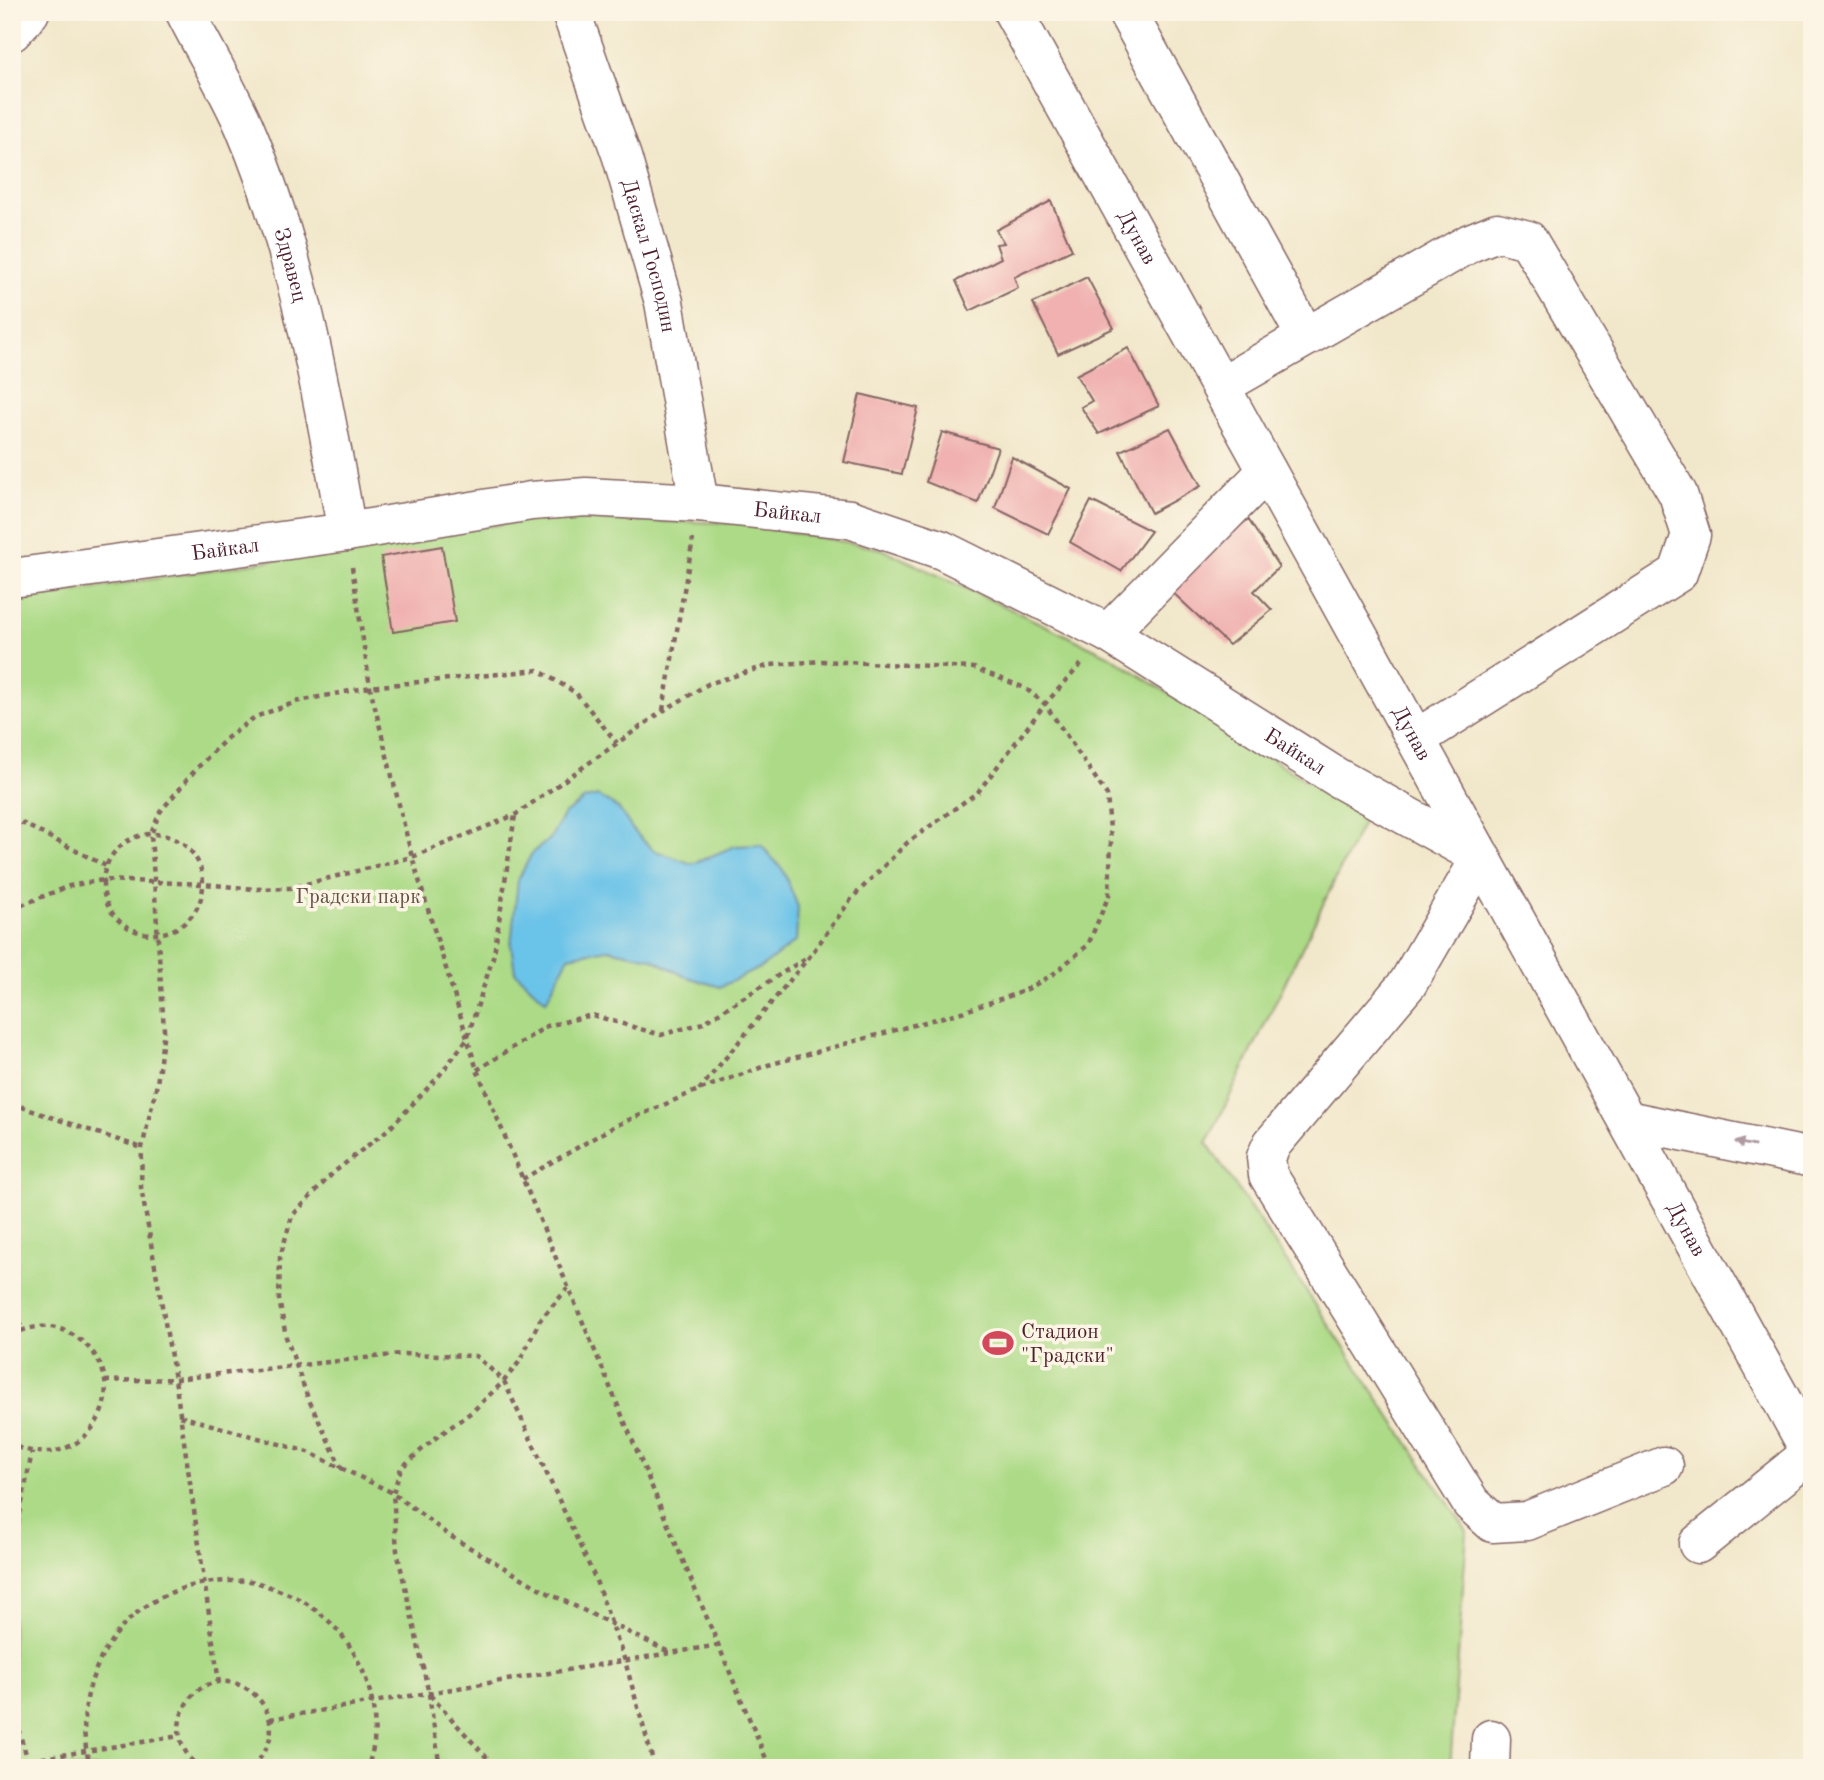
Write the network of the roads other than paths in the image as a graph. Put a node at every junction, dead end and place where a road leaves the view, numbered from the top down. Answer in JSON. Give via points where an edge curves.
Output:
{"nodes":[{"id":1,"x":30,"y":12,"type":"edge"},
{"id":2,"x":185,"y":12,"type":"edge"},
{"id":3,"x":571,"y":12,"type":"edge"},
{"id":4,"x":1013,"y":12,"type":"edge"},
{"id":5,"x":1127,"y":12,"type":"edge"},
{"id":6,"x":12,"y":32,"type":"edge"},
{"id":7,"x":1306,"y":337,"type":"junction"},
{"id":8,"x":1221,"y":386,"type":"junction"},
{"id":9,"x":1267,"y":471,"type":"junction"},
{"id":10,"x":699,"y":503,"type":"junction"},
{"id":11,"x":347,"y":532,"type":"junction"},
{"id":12,"x":12,"y":578,"type":"edge"},
{"id":13,"x":1108,"y":633,"type":"junction"},
{"id":14,"x":1416,"y":739,"type":"junction"},
{"id":15,"x":1481,"y":857,"type":"junction"},
{"id":16,"x":1627,"y":1121,"type":"junction"},
{"id":17,"x":1812,"y":1158,"type":"edge"},
{"id":18,"x":1811,"y":1454,"type":"edge"},
{"id":19,"x":1664,"y":1466,"type":"dead end"},
{"id":20,"x":1698,"y":1544,"type":"dead end"}],
"edges":[{"from":1,"to":6,"type":"street"},
{"from":2,"to":11,"type":"street","name":"Здравец","via":[[243,125],[274,208],[301,299]]},
{"from":3,"to":10,"type":"street","name":"Даскал Господин","via":[[622,157],[664,302]]},
{"from":4,"to":8,"type":"street","name":"Дунав"},
{"from":5,"to":7,"type":"street"},
{"from":7,"to":8,"type":"street"},
{"from":7,"to":14,"type":"street","via":[[1470,243],[1497,232],[1528,240],[1678,494],[1691,535],[1678,573]]},
{"from":8,"to":9,"type":"street","name":"Дунав"},
{"from":9,"to":13,"type":"street"},
{"from":9,"to":14,"type":"street","name":"Дунав"},
{"from":10,"to":11,"type":"street","name":"Байкал","via":[[586,497],[531,501]]},
{"from":10,"to":13,"type":"street","name":"Байкал","via":[[850,519],[942,550]]},
{"from":11,"to":12,"type":"street","name":"Байкал"},
{"from":13,"to":15,"type":"street","name":"Байкал","via":[[1338,778]]},
{"from":14,"to":15,"type":"street","name":"Дунав"},
{"from":15,"to":16,"type":"street","name":"Дунав"},
{"from":15,"to":19,"type":"street","via":[[1408,982],[1272,1144],[1266,1157],[1268,1175],[1471,1503],[1493,1523],[1528,1521]]},
{"from":17,"to":16,"type":"street","one_way":true},
{"from":16,"to":18,"type":"street","name":"Дунав"},
{"from":18,"to":20,"type":"street"}]}
